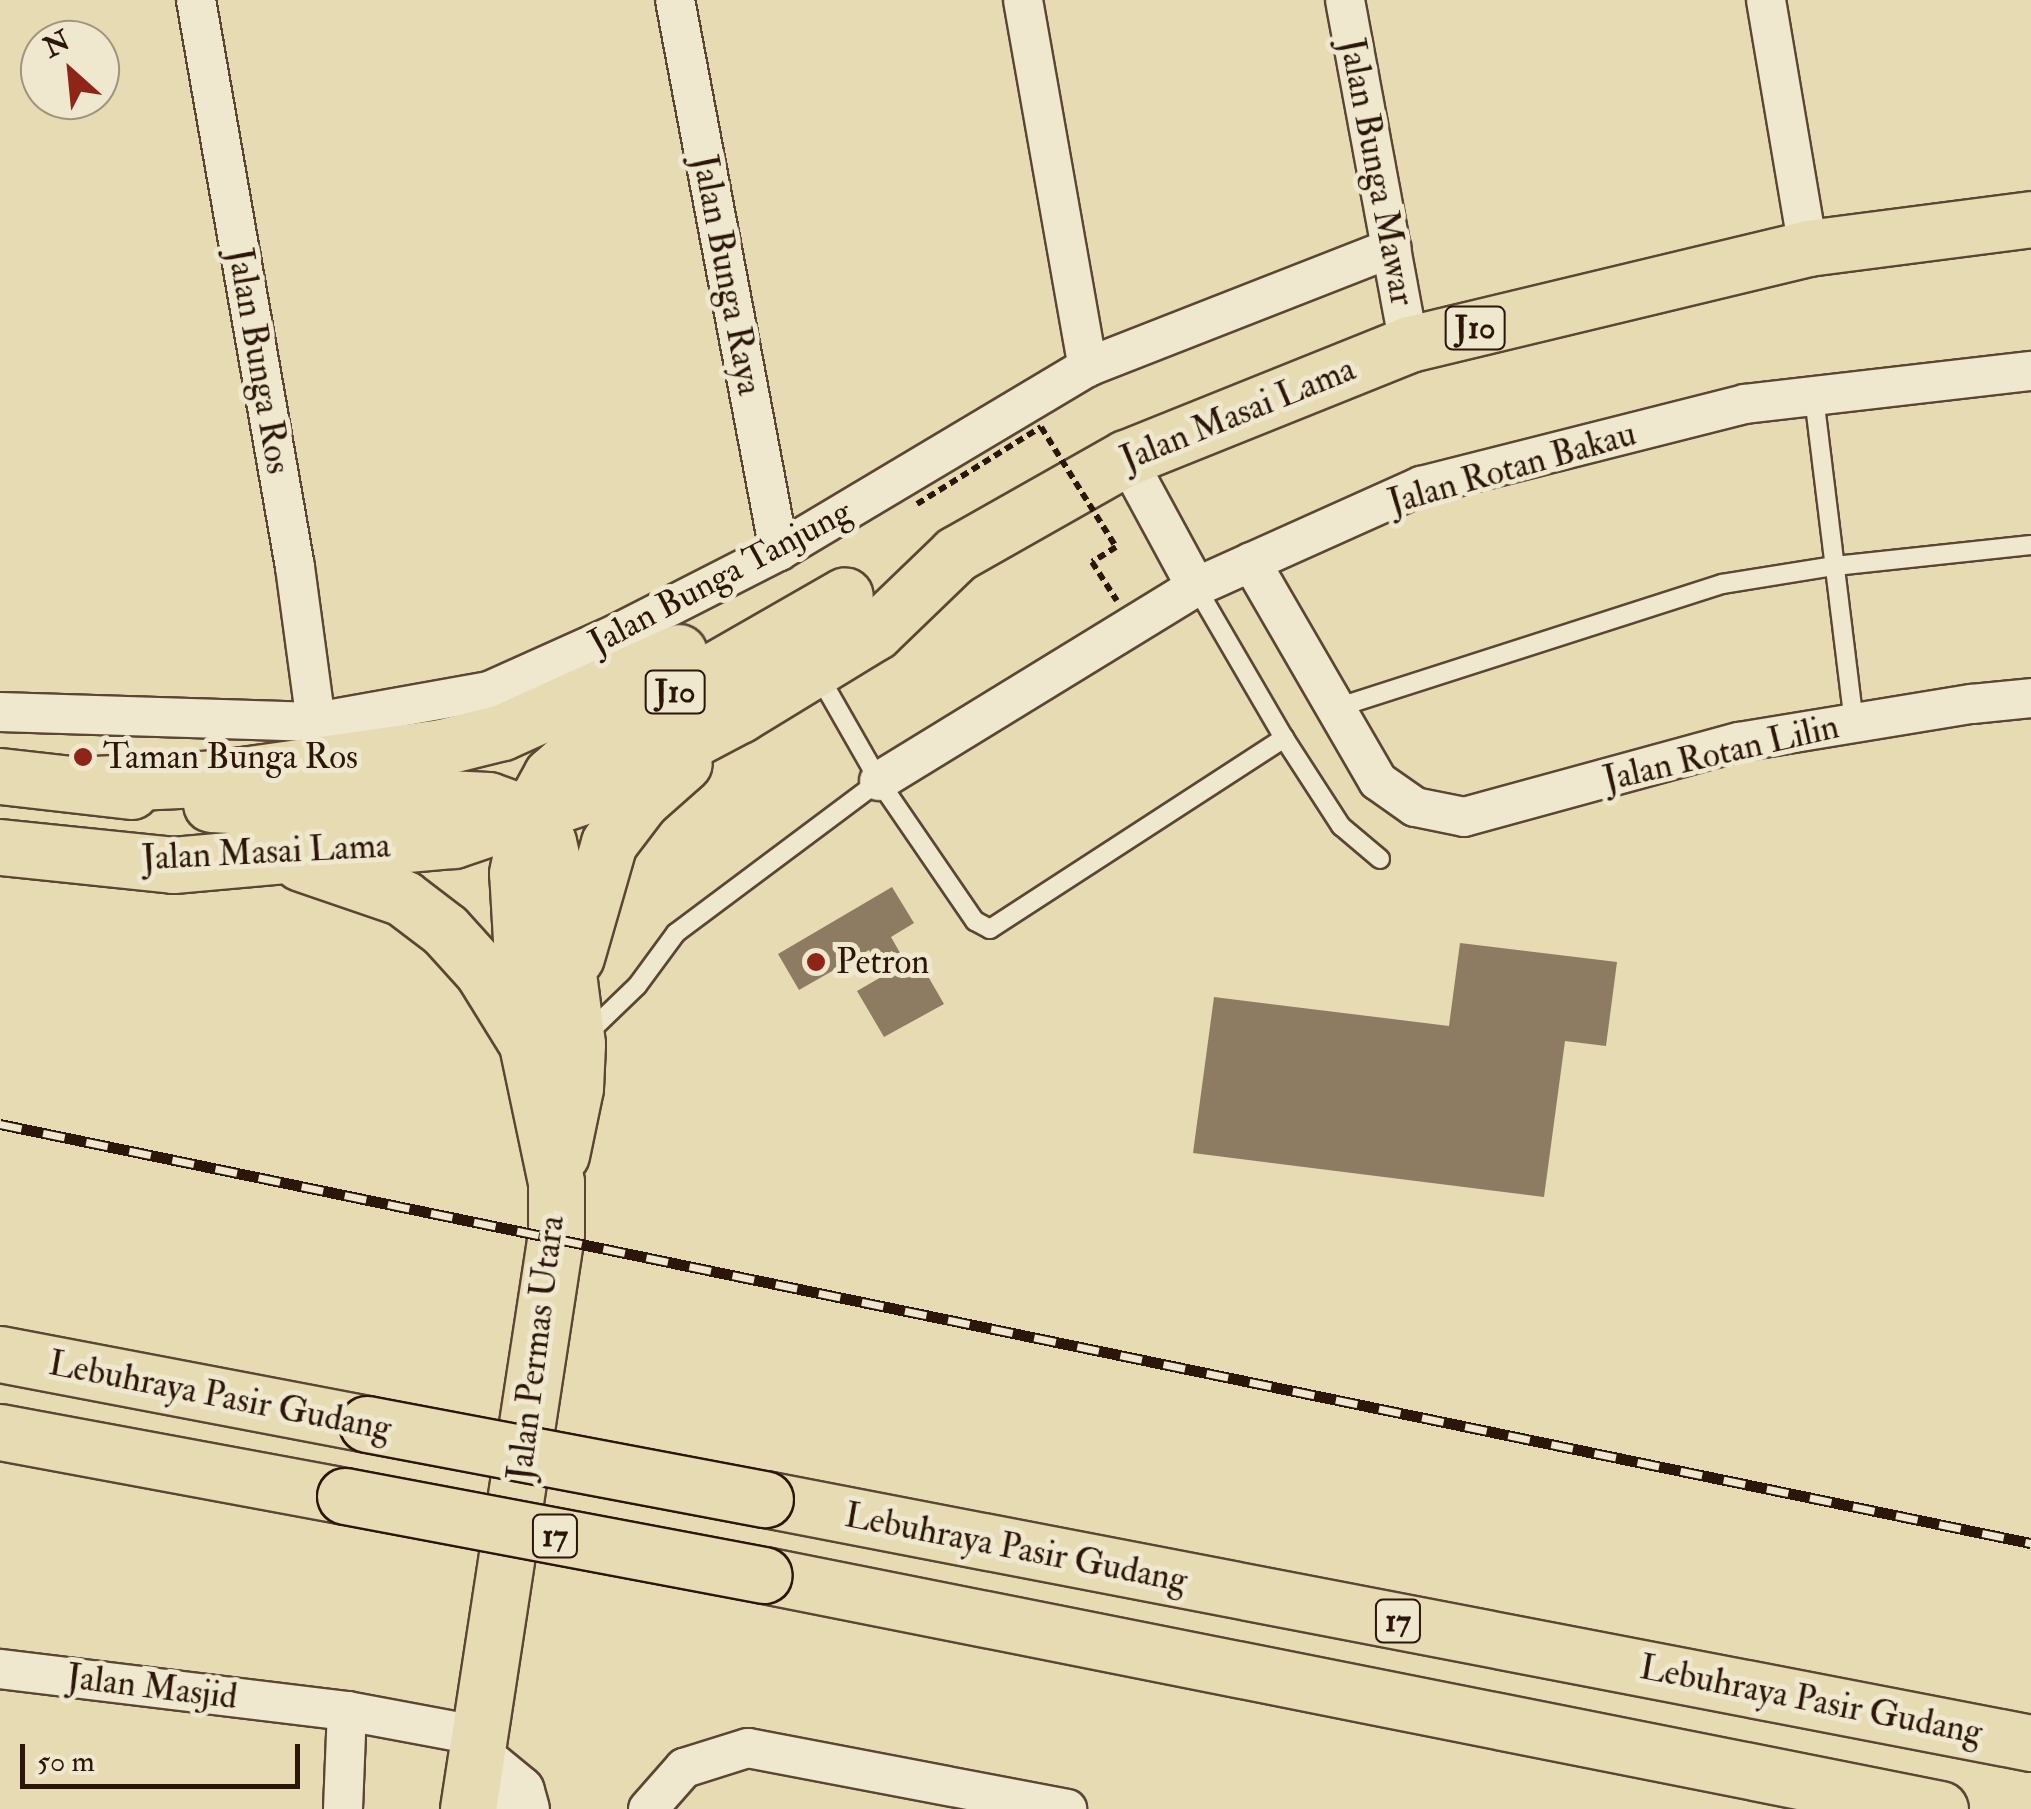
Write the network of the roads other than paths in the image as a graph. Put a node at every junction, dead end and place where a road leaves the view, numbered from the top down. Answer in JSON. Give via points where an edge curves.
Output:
{"nodes":[{"id":1,"x":196,"y":0,"type":"edge"},
{"id":2,"x":676,"y":0,"type":"edge"},
{"id":3,"x":1022,"y":0,"type":"edge"},
{"id":4,"x":1345,"y":0,"type":"edge"},
{"id":5,"x":1766,"y":0,"type":"edge"},
{"id":6,"x":2031,"y":219,"type":"edge"},
{"id":7,"x":1392,"y":248,"type":"junction"},
{"id":8,"x":1808,"y":248,"type":"junction"},
{"id":9,"x":1409,"y":344,"type":"junction"},
{"id":10,"x":1088,"y":367,"type":"junction"},
{"id":11,"x":2031,"y":371,"type":"edge"},
{"id":12,"x":1814,"y":396,"type":"junction"},
{"id":13,"x":1126,"y":458,"type":"junction"},
{"id":14,"x":2031,"y":545,"type":"edge"},
{"id":15,"x":779,"y":550,"type":"junction"},
{"id":16,"x":956,"y":554,"type":"junction"},
{"id":17,"x":1251,"y":562,"type":"junction"},
{"id":18,"x":1835,"y":566,"type":"junction"},
{"id":19,"x":1196,"y":587,"type":"junction"},
{"id":20,"x":845,"y":595,"type":"junction"},
{"id":21,"x":815,"y":670,"type":"junction"},
{"id":22,"x":2031,"y":698,"type":"edge"},
{"id":23,"x":1336,"y":708,"type":"junction"},
{"id":24,"x":0,"y":712,"type":"edge"},
{"id":25,"x":739,"y":715,"type":"junction"},
{"id":26,"x":316,"y":722,"type":"junction"},
{"id":27,"x":1854,"y":723,"type":"junction"},
{"id":28,"x":1284,"y":738,"type":"junction"},
{"id":29,"x":0,"y":776,"type":"edge"},
{"id":30,"x":879,"y":781,"type":"junction"},
{"id":31,"x":94,"y":784,"type":"junction"},
{"id":32,"x":529,"y":815,"type":"junction"},
{"id":33,"x":0,"y":847,"type":"edge"},
{"id":34,"x":284,"y":857,"type":"junction"},
{"id":35,"x":1380,"y":859,"type":"dead end"},
{"id":36,"x":570,"y":980,"type":"junction"},
{"id":37,"x":552,"y":1044,"type":"junction"},
{"id":38,"x":0,"y":1354,"type":"edge"},
{"id":39,"x":0,"y":1432,"type":"edge"},
{"id":40,"x":0,"y":1669,"type":"edge"},
{"id":41,"x":347,"y":1711,"type":"junction"},
{"id":42,"x":2031,"y":1742,"type":"edge"},
{"id":43,"x":476,"y":1768,"type":"edge"},
{"id":44,"x":343,"y":1809,"type":"edge"},
{"id":45,"x":523,"y":1809,"type":"edge"},
{"id":46,"x":648,"y":1809,"type":"edge"},
{"id":47,"x":1067,"y":1809,"type":"edge"},
{"id":48,"x":1940,"y":1809,"type":"edge"}],
"edges":[{"from":1,"to":26,"type":"street","name":"Jalan Bunga Ros"},
{"from":2,"to":15,"type":"street","name":"Jalan Bunga Raya"},
{"from":3,"to":10,"type":"street"},
{"from":4,"to":7,"type":"street","name":"Jalan Bunga Mawar"},
{"from":5,"to":8,"type":"street"},
{"from":6,"to":8,"type":"main road","name":"Jalan Masai Lama","number":"J10"},
{"from":7,"to":9,"type":"street","name":"Jalan Bunga Mawar"},
{"from":7,"to":10,"type":"street","name":"Jalan Bunga Tanjung"},
{"from":8,"to":9,"type":"main road","name":"Jalan Masai Lama","number":"J10"},
{"from":9,"to":13,"type":"main road","name":"Jalan Masai Lama","number":"J10"},
{"from":10,"to":15,"type":"street","name":"Jalan Bunga Tanjung"},
{"from":11,"to":12,"type":"street","name":"Jalan Rotan Bakau"},
{"from":12,"to":17,"type":"street","name":"Jalan Rotan Bakau","via":[[1745,404],[1421,486]]},
{"from":12,"to":18,"type":"lane"},
{"from":13,"to":16,"type":"main road","name":"Jalan Masai Lama","number":"J10"},
{"from":13,"to":19,"type":"street"},
{"from":14,"to":18,"type":"lane"},
{"from":15,"to":26,"type":"street","name":"Jalan Bunga Tanjung","via":[[600,642],[489,690]]},
{"from":16,"to":20,"type":"main road"},
{"from":16,"to":21,"type":"main road","name":"Jalan Masai Lama","number":"J10","via":[[875,632]]},
{"from":17,"to":19,"type":"street","name":"Jalan Rotan Bakau"},
{"from":17,"to":23,"type":"street"},
{"from":18,"to":23,"type":"lane","via":[[1673,597]]},
{"from":18,"to":27,"type":"lane"},
{"from":19,"to":28,"type":"lane"},
{"from":19,"to":30,"type":"street","name":"Jalan Rotan Bakau"},
{"from":20,"to":31,"type":"main road","via":[[754,618],[487,736],[221,778]]},
{"from":20,"to":32,"type":"main road","number":"J10","via":[[587,742],[551,775]]},
{"from":21,"to":25,"type":"main road","name":"Jalan Masai Lama","number":"J10"},
{"from":21,"to":30,"type":"lane"},
{"from":22,"to":27,"type":"street","name":"Jalan Rotan Lilin"},
{"from":23,"to":27,"type":"street","name":"Jalan Rotan Lilin","via":[[1378,780],[1415,807],[1464,817],[1739,742]]},
{"from":24,"to":26,"type":"street","name":"Jalan Bunga Tanjung"},
{"from":25,"to":32,"type":"main road","name":"Jalan Masai Lama","number":"J10","via":[[587,796]]},
{"from":25,"to":36,"type":"main road","via":[[641,801],[609,843]]},
{"from":28,"to":30,"type":"lane","via":[[990,929],[975,922]]},
{"from":28,"to":35,"type":"lane","via":[[1342,826]]},
{"from":29,"to":31,"type":"main road","name":"Jalan Masai Lama"},
{"from":30,"to":37,"type":"lane","via":[[676,933],[637,986]]},
{"from":31,"to":32,"type":"main road","name":"Jalan Masai Lama","via":[[210,804],[330,810],[488,800]]},
{"from":32,"to":34,"type":"main road","name":"Jalan Masai Lama","number":"J10","via":[[454,840]]},
{"from":32,"to":36,"type":"main road","name":"Jalan Permas Utara","via":[[548,842]]},
{"from":32,"to":37,"type":"main road","name":"Jalan Permas Utara","via":[[517,873]]},
{"from":33,"to":34,"type":"main road","name":"Jalan Masai Lama","number":"J10","via":[[173,865]]},
{"from":34,"to":37,"type":"main road","via":[[403,898],[445,930]]},
{"from":36,"to":37,"type":"main road","name":"Jalan Permas Utara"},
{"from":37,"to":43,"type":"main road","name":"Jalan Permas Utara","via":[[575,1088],[556,1182],[556,1234]]},
{"from":38,"to":42,"type":"main road","name":"Lebuhraya Pasir Gudang","number":"17","bridge":true},
{"from":39,"to":48,"type":"main road","number":"17","bridge":true,"via":[[764,1575]]},
{"from":40,"to":41,"type":"street","name":"Jalan Masjid"},
{"from":41,"to":43,"type":"street","name":"Jalan Masjid"},
{"from":41,"to":44,"type":"street"},
{"from":43,"to":45,"type":"street","via":[[518,1792]]},
{"from":46,"to":47,"type":"street","via":[[684,1768],[748,1748]]}]}
